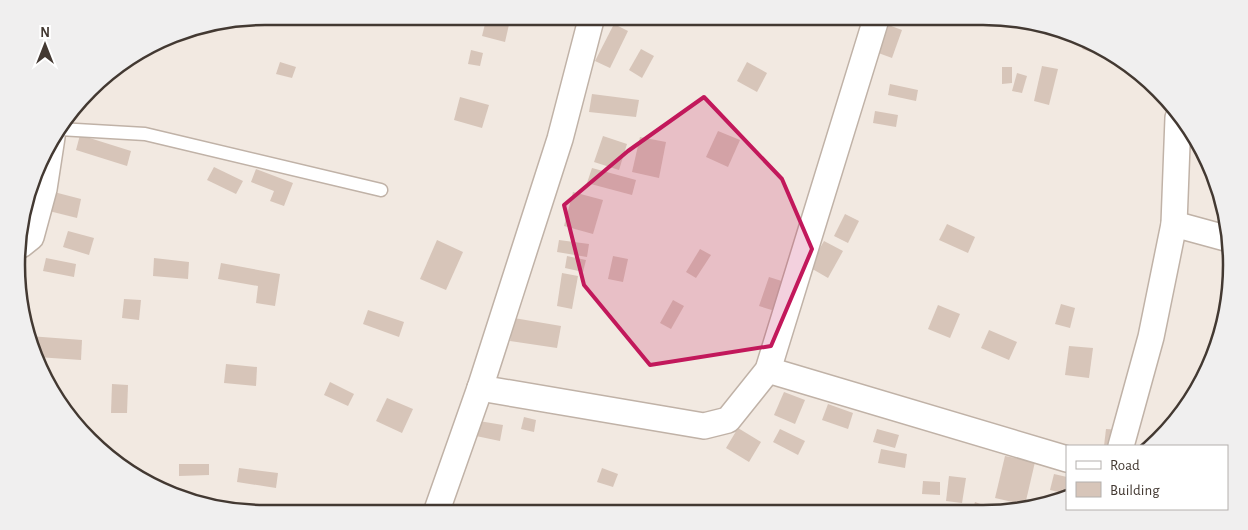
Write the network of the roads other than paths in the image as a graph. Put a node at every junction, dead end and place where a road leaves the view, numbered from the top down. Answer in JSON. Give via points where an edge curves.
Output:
{"nodes":[{"id":1,"x":590,"y":25,"type":"edge"},
{"id":2,"x":874,"y":25,"type":"edge"},
{"id":3,"x":1178,"y":125,"type":"edge"},
{"id":4,"x":67,"y":129,"type":"edge"},
{"id":5,"x":48,"y":163,"type":"edge"},
{"id":6,"x":381,"y":190,"type":"dead end"},
{"id":7,"x":1174,"y":224,"type":"junction"},
{"id":8,"x":1221,"y":237,"type":"edge"},
{"id":9,"x":27,"y":240,"type":"edge"},
{"id":10,"x":768,"y":370,"type":"junction"},
{"id":11,"x":480,"y":388,"type":"junction"},
{"id":12,"x":1121,"y":445,"type":"edge"},
{"id":13,"x":1066,"y":459,"type":"edge"},
{"id":14,"x":439,"y":505,"type":"edge"}],
"edges":[{"from":1,"to":11,"type":"street","via":[[560,139]]},
{"from":2,"to":10,"type":"street"},
{"from":3,"to":7,"type":"street"},
{"from":4,"to":6,"type":"lane","via":[[145,134]]},
{"from":5,"to":9,"type":"street","via":[[31,237]]},
{"from":7,"to":8,"type":"street"},
{"from":7,"to":12,"type":"street","via":[[1151,336]]},
{"from":10,"to":11,"type":"street","via":[[728,420],[704,426]]},
{"from":10,"to":13,"type":"street"},
{"from":11,"to":14,"type":"street"}]}
